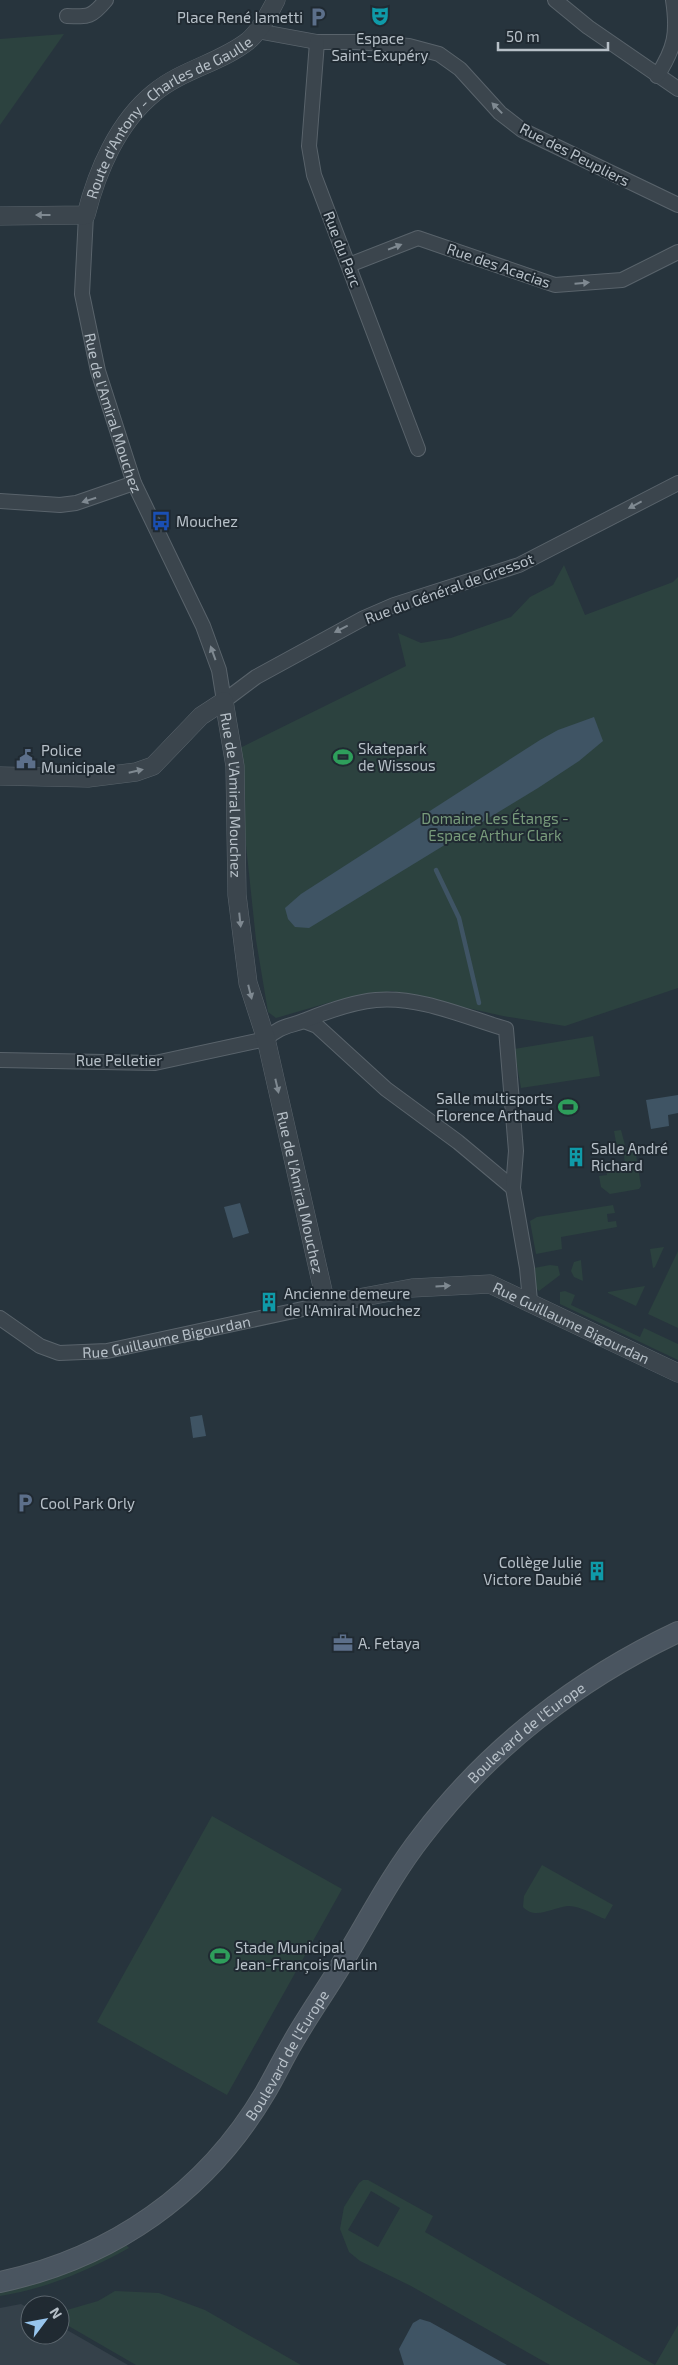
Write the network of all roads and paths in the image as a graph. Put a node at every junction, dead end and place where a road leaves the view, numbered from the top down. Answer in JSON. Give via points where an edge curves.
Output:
{"nodes":[{"id":1,"x":106,"y":0,"type":"edge"},
{"id":2,"x":276,"y":0,"type":"edge"},
{"id":3,"x":555,"y":0,"type":"edge"},
{"id":4,"x":673,"y":0,"type":"edge"},
{"id":5,"x":66,"y":16,"type":"dead end"},
{"id":6,"x":257,"y":31,"type":"junction"},
{"id":7,"x":317,"y":42,"type":"junction"},
{"id":8,"x":658,"y":76,"type":"junction"},
{"id":9,"x":678,"y":89,"type":"edge"},
{"id":10,"x":678,"y":204,"type":"edge"},
{"id":11,"x":86,"y":215,"type":"junction"},
{"id":12,"x":0,"y":216,"type":"edge"},
{"id":13,"x":678,"y":252,"type":"edge"},
{"id":14,"x":349,"y":265,"type":"junction"},
{"id":15,"x":418,"y":449,"type":"dead end"},
{"id":16,"x":134,"y":482,"type":"junction"},
{"id":17,"x":678,"y":483,"type":"edge"},
{"id":18,"x":0,"y":501,"type":"edge"},
{"id":19,"x":224,"y":701,"type":"junction"},
{"id":20,"x":0,"y":776,"type":"edge"},
{"id":21,"x":304,"y":1021,"type":"junction"},
{"id":22,"x":266,"y":1039,"type":"junction"},
{"id":23,"x":0,"y":1060,"type":"edge"},
{"id":24,"x":513,"y":1188,"type":"junction"},
{"id":25,"x":530,"y":1301,"type":"junction"},
{"id":26,"x":326,"y":1304,"type":"junction"},
{"id":27,"x":0,"y":1318,"type":"edge"},
{"id":28,"x":678,"y":1373,"type":"edge"},
{"id":29,"x":678,"y":1632,"type":"edge"},
{"id":30,"x":0,"y":2282,"type":"edge"}],
"edges":[{"from":1,"to":5,"type":"street","via":[[94,15]]},
{"from":2,"to":6,"type":"street","name":"Route d'Antony - Charles de Gaulle"},
{"from":3,"to":8,"type":"street"},
{"from":4,"to":8,"type":"street","via":[[678,21],[677,38]]},
{"from":6,"to":7,"type":"street","name":"Rue des Peupliers"},
{"from":6,"to":11,"type":"street","name":"Route d'Antony - Charles de Gaulle","via":[[247,41],[154,92],[119,134],[91,193]]},
{"from":10,"to":7,"type":"street","name":"Rue des Peupliers","one_way":true,"via":[[522,130],[439,54],[408,46]]},
{"from":7,"to":14,"type":"street","name":"Rue du Parc","via":[[309,146],[314,175]]},
{"from":8,"to":9,"type":"street"},
{"from":11,"to":12,"type":"street","one_way":true},
{"from":11,"to":16,"type":"street","name":"Rue de l'Amiral Mouchez","via":[[82,294],[88,332]]},
{"from":14,"to":13,"type":"street","name":"Rue des Acacias","one_way":true,"via":[[418,238],[555,285],[622,280]]},
{"from":14,"to":15,"type":"street","name":"Rue du Parc"},
{"from":16,"to":18,"type":"street","one_way":true,"via":[[76,503]]},
{"from":19,"to":16,"type":"street","name":"Rue de l'Amiral Mouchez","one_way":true,"via":[[219,670],[203,626]]},
{"from":17,"to":19,"type":"street","name":"Rue du Général de Gressot","one_way":true,"via":[[519,565],[394,605],[364,618],[256,677]]},
{"from":20,"to":19,"type":"street","one_way":true,"via":[[88,778],[136,772],[153,766],[201,716]]},
{"from":19,"to":22,"type":"street","name":"Rue de l'Amiral Mouchez","one_way":true,"via":[[236,766],[237,896],[252,1000]]},
{"from":21,"to":22,"type":"street","name":"Rue Pelletier","via":[[277,1029]]},
{"from":21,"to":24,"type":"street","via":[[317,1026],[386,1089]]},
{"from":21,"to":24,"type":"street","name":"Rue Pelletier","via":[[325,1012],[376,1000],[414,1002],[506,1029],[516,1151]]},
{"from":22,"to":23,"type":"street","name":"Rue Pelletier","via":[[156,1063]]},
{"from":22,"to":26,"type":"street","name":"Rue de l'Amiral Mouchez","one_way":true},
{"from":24,"to":25,"type":"street"},
{"from":26,"to":25,"type":"street","name":"Rue Guillaume Bigourdan","one_way":true,"via":[[412,1288],[490,1284]]},
{"from":25,"to":28,"type":"street","name":"Rue Guillaume Bigourdan"},
{"from":26,"to":27,"type":"street","name":"Rue Guillaume Bigourdan","via":[[107,1351],[59,1352],[40,1346]]},
{"from":29,"to":30,"type":"main road","name":"Boulevard de l'Europe","via":[[613,1665],[565,1696],[509,1742],[455,1796],[398,1871],[242,2127],[196,2180],[151,2218],[98,2250],[59,2266]]}]}
